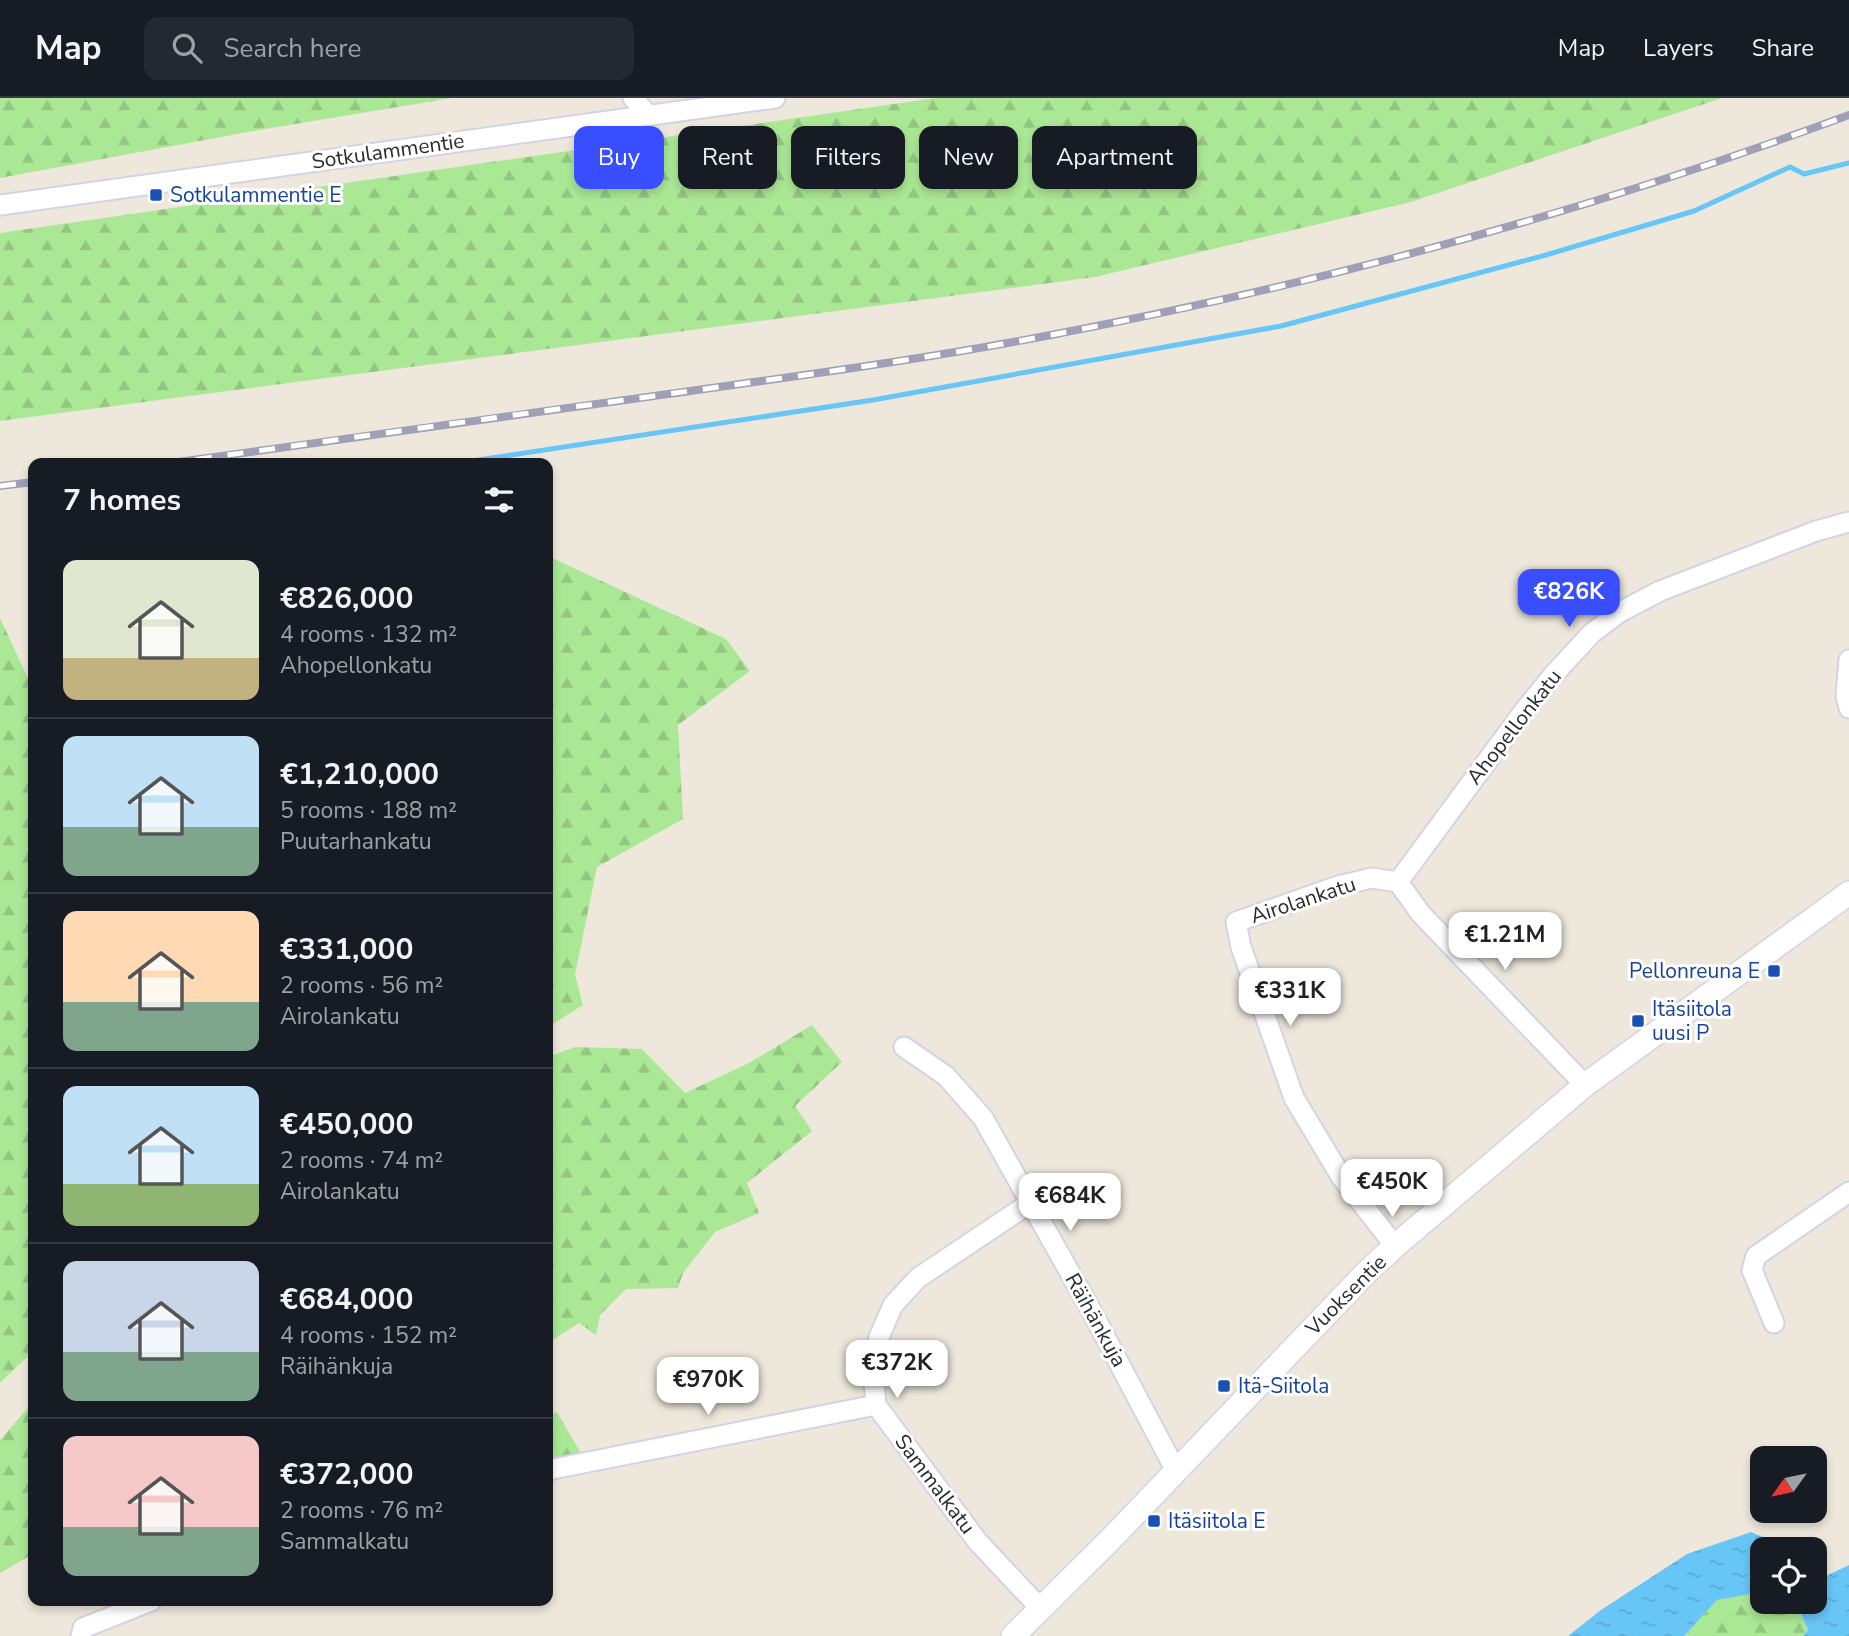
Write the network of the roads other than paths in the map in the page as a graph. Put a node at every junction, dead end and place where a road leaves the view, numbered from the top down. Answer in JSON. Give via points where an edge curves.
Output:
{"nodes":[{"id":1,"x":633,"y":98,"type":"edge"},
{"id":2,"x":775,"y":98,"type":"edge"},
{"id":3,"x":648,"y":115,"type":"junction"},
{"id":4,"x":0,"y":205,"type":"edge"},
{"id":5,"x":1849,"y":522,"type":"edge"},
{"id":6,"x":1849,"y":660,"type":"edge"},
{"id":7,"x":1849,"y":708,"type":"edge"},
{"id":8,"x":1398,"y":882,"type":"junction"},
{"id":9,"x":1849,"y":893,"type":"edge"},
{"id":10,"x":904,"y":1047,"type":"dead end"},
{"id":11,"x":1585,"y":1085,"type":"junction"},
{"id":12,"x":1849,"y":1192,"type":"edge"},
{"id":13,"x":1030,"y":1203,"type":"junction"},
{"id":14,"x":1395,"y":1246,"type":"junction"},
{"id":15,"x":1774,"y":1323,"type":"dead end"},
{"id":16,"x":876,"y":1405,"type":"junction"},
{"id":17,"x":553,"y":1469,"type":"edge"},
{"id":18,"x":1176,"y":1471,"type":"junction"},
{"id":19,"x":138,"y":1606,"type":"edge"},
{"id":20,"x":1041,"y":1609,"type":"junction"},
{"id":21,"x":81,"y":1636,"type":"edge"},
{"id":22,"x":1013,"y":1636,"type":"edge"}],
"edges":[{"from":1,"to":3,"type":"street"},
{"from":2,"to":3,"type":"street","name":"Sotkulammentie"},
{"from":3,"to":4,"type":"street","name":"Sotkulammentie"},
{"from":5,"to":8,"type":"street","name":"Ahopellonkatu","via":[[1660,591],[1592,633],[1524,711]]},
{"from":6,"to":7,"type":"street"},
{"from":8,"to":11,"type":"street","via":[[1421,914]]},
{"from":8,"to":14,"type":"street","name":"Airolankatu","via":[[1373,877],[1236,922],[1294,1098],[1342,1178]]},
{"from":9,"to":11,"type":"street","name":"Vuoksentie"},
{"from":10,"to":13,"type":"street","name":"Räihänkuja","via":[[946,1076],[971,1103]]},
{"from":11,"to":14,"type":"street","name":"Vuoksentie"},
{"from":12,"to":15,"type":"street","via":[[1756,1255],[1752,1270]]},
{"from":13,"to":16,"type":"street","via":[[918,1278],[893,1305],[879,1337],[873,1372]]},
{"from":13,"to":18,"type":"street","name":"Räihänkuja"},
{"from":14,"to":18,"type":"street","name":"Vuoksentie"},
{"from":16,"to":17,"type":"street"},
{"from":16,"to":20,"type":"street","name":"Sammalkatu","via":[[978,1542]]},
{"from":18,"to":20,"type":"street","name":"Vuoksentie"},
{"from":19,"to":21,"type":"street","via":[[83,1628]]},
{"from":20,"to":22,"type":"street","name":"Vuoksentie"}]}
